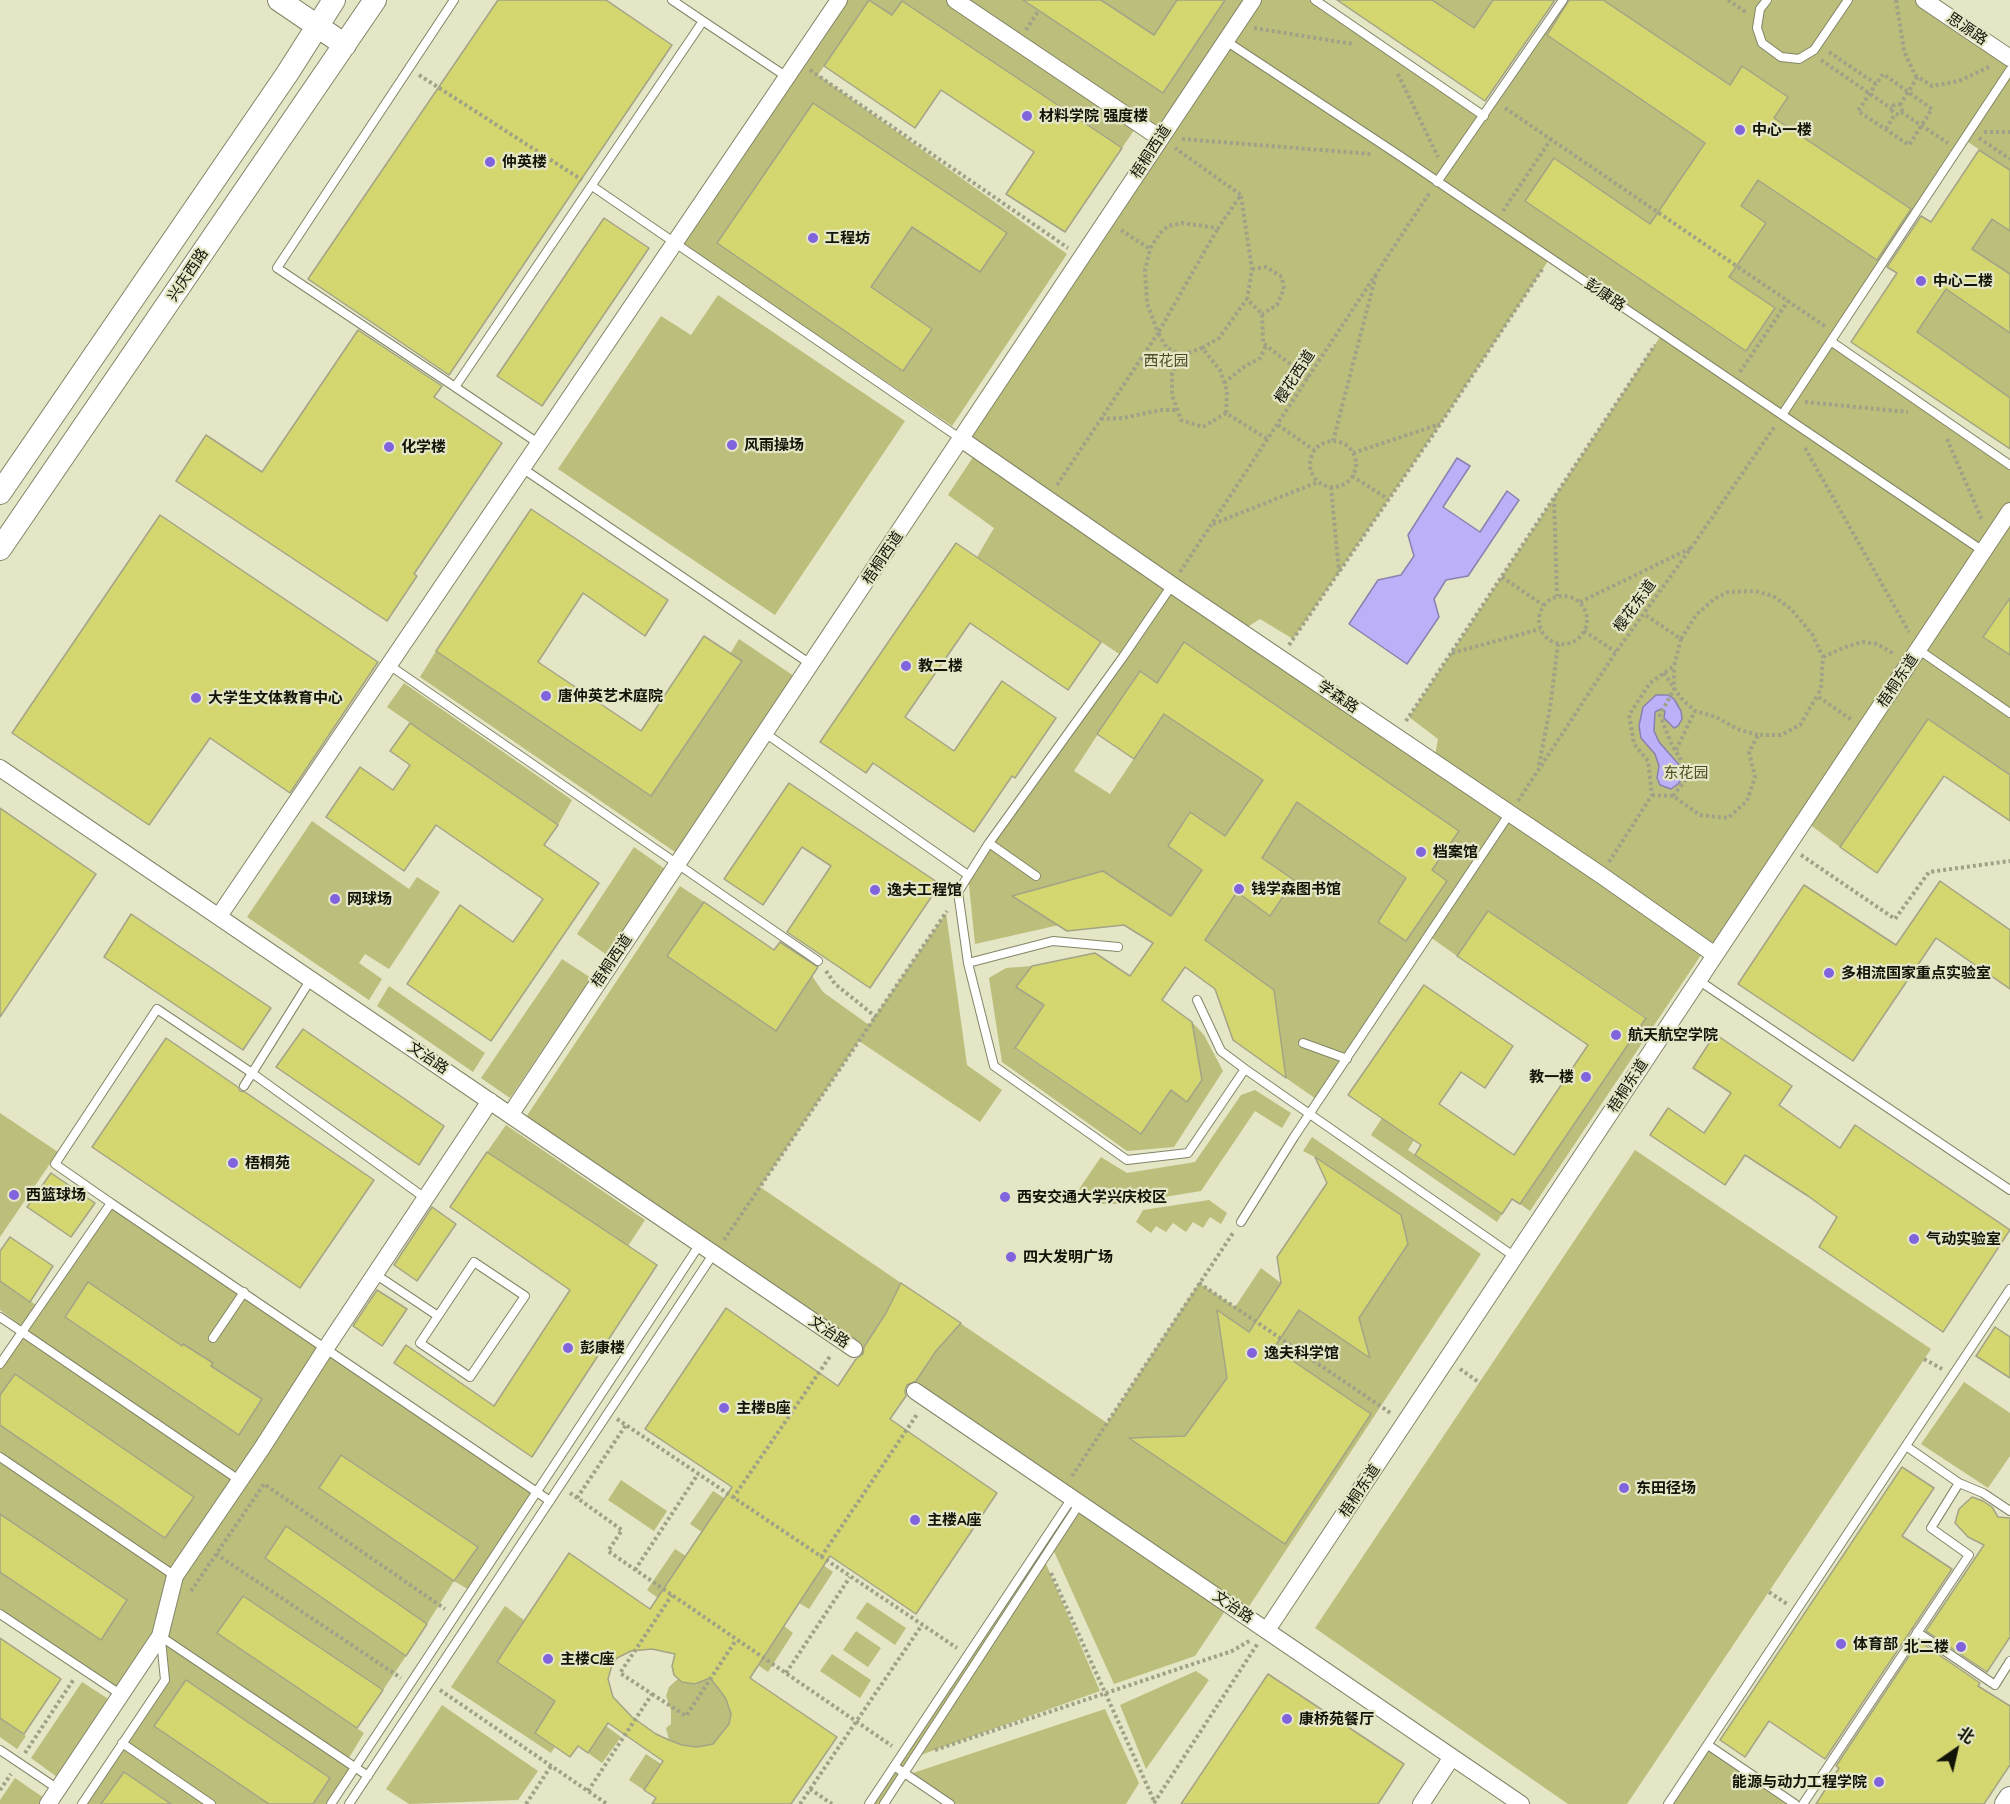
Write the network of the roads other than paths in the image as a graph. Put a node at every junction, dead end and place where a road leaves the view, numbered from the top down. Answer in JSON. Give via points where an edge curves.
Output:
{"nodes":[{"id":1,"x":279,"y":0,"type":"edge"},
{"id":2,"x":333,"y":0,"type":"edge"},
{"id":3,"x":375,"y":0,"type":"edge"},
{"id":4,"x":454,"y":0,"type":"edge"},
{"id":5,"x":672,"y":0,"type":"edge"},
{"id":6,"x":839,"y":0,"type":"edge"},
{"id":7,"x":955,"y":0,"type":"edge"},
{"id":8,"x":1253,"y":0,"type":"edge"},
{"id":9,"x":1315,"y":0,"type":"edge"},
{"id":10,"x":1563,"y":0,"type":"edge"},
{"id":11,"x":1767,"y":0,"type":"edge"},
{"id":12,"x":1848,"y":0,"type":"edge"},
{"id":13,"x":1923,"y":0,"type":"edge"},
{"id":14,"x":703,"y":21,"type":"junction"},
{"id":15,"x":316,"y":25,"type":"junction"},
{"id":16,"x":1226,"y":41,"type":"junction"},
{"id":17,"x":345,"y":45,"type":"junction"},
{"id":18,"x":2009,"y":62,"type":"edge"},
{"id":19,"x":787,"y":77,"type":"junction"},
{"id":20,"x":1484,"y":116,"type":"junction"},
{"id":21,"x":1160,"y":138,"type":"junction"},
{"id":22,"x":1437,"y":182,"type":"junction"},
{"id":23,"x":592,"y":186,"type":"junction"},
{"id":24,"x":675,"y":243,"type":"junction"},
{"id":25,"x":1834,"y":338,"type":"junction"},
{"id":26,"x":455,"y":387,"type":"junction"},
{"id":27,"x":1786,"y":418,"type":"junction"},
{"id":28,"x":961,"y":439,"type":"junction"},
{"id":29,"x":538,"y":443,"type":"junction"},
{"id":30,"x":2010,"y":465,"type":"edge"},
{"id":31,"x":522,"y":468,"type":"junction"},
{"id":32,"x":0,"y":493,"type":"edge"},
{"id":33,"x":2010,"y":511,"type":"edge"},
{"id":34,"x":1,"y":544,"type":"edge"},
{"id":35,"x":1987,"y":546,"type":"junction"},
{"id":36,"x":1172,"y":585,"type":"junction"},
{"id":37,"x":1914,"y":656,"type":"junction"},
{"id":38,"x":812,"y":664,"type":"junction"},
{"id":39,"x":389,"y":665,"type":"junction"},
{"id":40,"x":2010,"y":712,"type":"edge"},
{"id":41,"x":765,"y":733,"type":"junction"},
{"id":42,"x":0,"y":768,"type":"edge"},
{"id":43,"x":1510,"y":813,"type":"junction"},
{"id":44,"x":989,"y":843,"type":"junction"},
{"id":45,"x":677,"y":863,"type":"junction"},
{"id":46,"x":968,"y":875,"type":"junction"},
{"id":47,"x":1036,"y":876,"type":"dead end"},
{"id":48,"x":219,"y":916,"type":"junction"},
{"id":49,"x":1118,"y":946,"type":"dead end"},
{"id":50,"x":1715,"y":955,"type":"junction"},
{"id":51,"x":819,"y":961,"type":"road end"},
{"id":52,"x":968,"y":963,"type":"junction"},
{"id":53,"x":312,"y":979,"type":"junction"},
{"id":54,"x":1698,"y":980,"type":"junction"},
{"id":55,"x":1197,"y":1000,"type":"dead end"},
{"id":56,"x":1303,"y":1042,"type":"dead end"},
{"id":57,"x":1347,"y":1059,"type":"junction"},
{"id":58,"x":1245,"y":1069,"type":"junction"},
{"id":59,"x":252,"y":1073,"type":"junction"},
{"id":60,"x":244,"y":1086,"type":"dead end"},
{"id":61,"x":490,"y":1101,"type":"junction"},
{"id":62,"x":510,"y":1114,"type":"junction"},
{"id":63,"x":1310,"y":1114,"type":"junction"},
{"id":64,"x":2010,"y":1190,"type":"edge"},
{"id":65,"x":425,"y":1198,"type":"junction"},
{"id":66,"x":111,"y":1203,"type":"junction"},
{"id":67,"x":1241,"y":1222,"type":"road end"},
{"id":68,"x":700,"y":1244,"type":"junction"},
{"id":69,"x":714,"y":1253,"type":"junction"},
{"id":70,"x":1515,"y":1257,"type":"junction"},
{"id":71,"x":375,"y":1274,"type":"junction"},
{"id":72,"x":2010,"y":1289,"type":"edge"},
{"id":73,"x":244,"y":1292,"type":"junction"},
{"id":74,"x":438,"y":1316,"type":"junction"},
{"id":75,"x":0,"y":1317,"type":"edge"},
{"id":76,"x":22,"y":1332,"type":"junction"},
{"id":77,"x":213,"y":1338,"type":"dead end"},
{"id":78,"x":848,"y":1345,"type":"road end"},
{"id":79,"x":326,"y":1348,"type":"junction"},
{"id":80,"x":0,"y":1364,"type":"edge"},
{"id":81,"x":922,"y":1395,"type":"road end"},
{"id":82,"x":1906,"y":1446,"type":"junction"},
{"id":83,"x":0,"y":1457,"type":"edge"},
{"id":84,"x":239,"y":1480,"type":"junction"},
{"id":85,"x":1959,"y":1484,"type":"junction"},
{"id":86,"x":536,"y":1492,"type":"junction"},
{"id":87,"x":1072,"y":1497,"type":"junction"},
{"id":88,"x":550,"y":1501,"type":"junction"},
{"id":89,"x":2010,"y":1511,"type":"edge"},
{"id":90,"x":175,"y":1576,"type":"junction"},
{"id":91,"x":0,"y":1614,"type":"edge"},
{"id":92,"x":1267,"y":1630,"type":"junction"},
{"id":93,"x":1917,"y":1632,"type":"junction"},
{"id":94,"x":160,"y":1636,"type":"junction"},
{"id":95,"x":2010,"y":1661,"type":"edge"},
{"id":96,"x":120,"y":1694,"type":"junction"},
{"id":97,"x":122,"y":1743,"type":"junction"},
{"id":98,"x":1708,"y":1745,"type":"junction"},
{"id":99,"x":0,"y":1750,"type":"edge"},
{"id":100,"x":1452,"y":1757,"type":"junction"},
{"id":101,"x":894,"y":1766,"type":"junction"},
{"id":102,"x":356,"y":1767,"type":"junction"},
{"id":103,"x":904,"y":1773,"type":"junction"},
{"id":104,"x":368,"y":1776,"type":"junction"},
{"id":105,"x":58,"y":1789,"type":"junction"},
{"id":106,"x":2010,"y":1798,"type":"edge"},
{"id":107,"x":48,"y":1804,"type":"edge"},
{"id":108,"x":81,"y":1804,"type":"edge"},
{"id":109,"x":211,"y":1804,"type":"edge"},
{"id":110,"x":331,"y":1804,"type":"edge"},
{"id":111,"x":349,"y":1804,"type":"edge"},
{"id":112,"x":869,"y":1804,"type":"edge"},
{"id":113,"x":884,"y":1804,"type":"edge"},
{"id":114,"x":950,"y":1804,"type":"edge"},
{"id":115,"x":1421,"y":1804,"type":"edge"},
{"id":116,"x":1521,"y":1804,"type":"edge"},
{"id":117,"x":1668,"y":1804,"type":"edge"},
{"id":118,"x":1795,"y":1804,"type":"edge"},
{"id":119,"x":1803,"y":1804,"type":"edge"},
{"id":120,"x":2006,"y":1804,"type":"edge"}],
"edges":[{"from":1,"to":15,"type":"main road"},
{"from":2,"to":15,"type":"main road"},
{"from":3,"to":17,"type":"main road","name":"兴庆西路"},
{"from":4,"to":26,"type":"lane","via":[[278,268]]},
{"from":5,"to":14,"type":"lane"},
{"from":6,"to":19,"type":"street"},
{"from":7,"to":21,"type":"street"},
{"from":8,"to":16,"type":"street","name":"梧桐西道"},
{"from":9,"to":20,"type":"lane"},
{"from":10,"to":20,"type":"lane"},
{"from":11,"to":12,"type":"lane","via":[[1760,9],[1757,28],[1762,43],[1781,57],[1799,59],[1818,45]]},
{"from":13,"to":18,"type":"street","name":"思源路"},
{"from":14,"to":19,"type":"lane"},
{"from":14,"to":23,"type":"lane"},
{"from":15,"to":17,"type":"main road"},
{"from":15,"to":32,"type":"main road","via":[[288,74]]},
{"from":16,"to":21,"type":"street","name":"梧桐西道"},
{"from":16,"to":22,"type":"lane","name":"彭康路"},
{"from":17,"to":34,"type":"main road","name":"兴庆西路"},
{"from":18,"to":25,"type":"lane","via":[[1958,150]]},
{"from":19,"to":24,"type":"street"},
{"from":20,"to":22,"type":"lane"},
{"from":21,"to":28,"type":"street","name":"梧桐西道"},
{"from":22,"to":27,"type":"lane","name":"彭康路"},
{"from":23,"to":24,"type":"lane"},
{"from":23,"to":26,"type":"lane"},
{"from":24,"to":28,"type":"lane"},
{"from":24,"to":29,"type":"street"},
{"from":25,"to":27,"type":"lane","via":[[1792,401]]},
{"from":25,"to":30,"type":"lane"},
{"from":26,"to":29,"type":"lane"},
{"from":27,"to":35,"type":"lane","name":"彭康路"},
{"from":28,"to":36,"type":"street","name":"学森路"},
{"from":28,"to":38,"type":"street","name":"梧桐西道"},
{"from":29,"to":31,"type":"street"},
{"from":31,"to":38,"type":"lane"},
{"from":31,"to":39,"type":"street"},
{"from":33,"to":35,"type":"street","name":"梧桐东道"},
{"from":35,"to":37,"type":"street","name":"梧桐东道"},
{"from":36,"to":43,"type":"street","name":"学森路"},
{"from":36,"to":44,"type":"lane"},
{"from":37,"to":40,"type":"lane"},
{"from":37,"to":50,"type":"street","name":"梧桐东道"},
{"from":38,"to":41,"type":"street","name":"梧桐西道"},
{"from":39,"to":45,"type":"lane"},
{"from":39,"to":48,"type":"street"},
{"from":41,"to":45,"type":"street","name":"梧桐西道"},
{"from":41,"to":46,"type":"lane"},
{"from":42,"to":48,"type":"street","name":"文治路"},
{"from":43,"to":50,"type":"street","name":"学森路"},
{"from":43,"to":57,"type":"lane"},
{"from":44,"to":46,"type":"lane"},
{"from":44,"to":47,"type":"lane"},
{"from":45,"to":51,"type":"lane"},
{"from":45,"to":62,"type":"street","name":"梧桐西道"},
{"from":46,"to":52,"type":"lane","via":[[958,892]]},
{"from":48,"to":53,"type":"street","name":"文治路"},
{"from":49,"to":52,"type":"lane","via":[[1053,941]]},
{"from":50,"to":54,"type":"street","name":"梧桐东道"},
{"from":52,"to":58,"type":"lane","via":[[994,1066],[1127,1160],[1188,1153]]},
{"from":53,"to":59,"type":"lane"},
{"from":53,"to":61,"type":"street","name":"文治路"},
{"from":54,"to":64,"type":"lane"},
{"from":54,"to":70,"type":"street","name":"梧桐东道"},
{"from":55,"to":58,"type":"lane","via":[[1221,1051]]},
{"from":56,"to":57,"type":"lane"},
{"from":57,"to":63,"type":"lane"},
{"from":58,"to":63,"type":"lane"},
{"from":59,"to":60,"type":"lane"},
{"from":59,"to":65,"type":"lane"},
{"from":59,"to":66,"type":"lane","via":[[157,1009],[55,1164]]},
{"from":61,"to":62,"type":"street","name":"文治路"},
{"from":61,"to":65,"type":"street"},
{"from":62,"to":68,"type":"street","name":"文治路"},
{"from":63,"to":67,"type":"lane"},
{"from":63,"to":70,"type":"lane"},
{"from":65,"to":71,"type":"street"},
{"from":66,"to":73,"type":"lane"},
{"from":66,"to":76,"type":"lane"},
{"from":68,"to":69,"type":"street","name":"文治路"},
{"from":68,"to":86,"type":"lane"},
{"from":69,"to":78,"type":"street","name":"文治路"},
{"from":69,"to":88,"type":"lane"},
{"from":70,"to":92,"type":"street","name":"梧桐东道"},
{"from":71,"to":74,"type":"lane"},
{"from":71,"to":79,"type":"street"},
{"from":72,"to":82,"type":"lane"},
{"from":73,"to":77,"type":"lane"},
{"from":73,"to":79,"type":"lane"},
{"from":74,"to":74,"type":"lane","via":[[474,1262],[525,1296],[470,1377],[420,1343]]},
{"from":75,"to":76,"type":"lane"},
{"from":76,"to":80,"type":"lane"},
{"from":76,"to":84,"type":"lane"},
{"from":79,"to":84,"type":"street"},
{"from":79,"to":86,"type":"lane"},
{"from":81,"to":87,"type":"street","name":"文治路"},
{"from":82,"to":85,"type":"lane"},
{"from":82,"to":98,"type":"lane"},
{"from":83,"to":90,"type":"lane"},
{"from":84,"to":90,"type":"street"},
{"from":85,"to":89,"type":"lane","via":[[1983,1493]]},
{"from":85,"to":93,"type":"lane","via":[[1931,1528],[1969,1555]]},
{"from":86,"to":88,"type":"lane"},
{"from":86,"to":102,"type":"lane"},
{"from":87,"to":92,"type":"street","name":"文治路"},
{"from":87,"to":101,"type":"lane"},
{"from":87,"to":103,"type":"lane","via":[[1044,1559]]},
{"from":88,"to":104,"type":"lane"},
{"from":90,"to":94,"type":"street"},
{"from":91,"to":96,"type":"lane"},
{"from":92,"to":100,"type":"street","name":"文治路"},
{"from":93,"to":95,"type":"lane","via":[[1995,1685]]},
{"from":93,"to":119,"type":"lane"},
{"from":94,"to":96,"type":"street"},
{"from":94,"to":97,"type":"lane","via":[[165,1680]]},
{"from":94,"to":102,"type":"lane"},
{"from":96,"to":105,"type":"street"},
{"from":97,"to":108,"type":"lane"},
{"from":97,"to":109,"type":"lane"},
{"from":98,"to":117,"type":"lane"},
{"from":98,"to":118,"type":"lane"},
{"from":99,"to":105,"type":"lane"},
{"from":100,"to":115,"type":"street"},
{"from":100,"to":116,"type":"street","name":"文治路"},
{"from":101,"to":103,"type":"lane"},
{"from":101,"to":112,"type":"lane"},
{"from":102,"to":104,"type":"lane"},
{"from":102,"to":110,"type":"lane"},
{"from":103,"to":113,"type":"lane"},
{"from":103,"to":114,"type":"lane"},
{"from":104,"to":111,"type":"lane"},
{"from":105,"to":107,"type":"street"},
{"from":106,"to":120,"type":"main road"}]}
